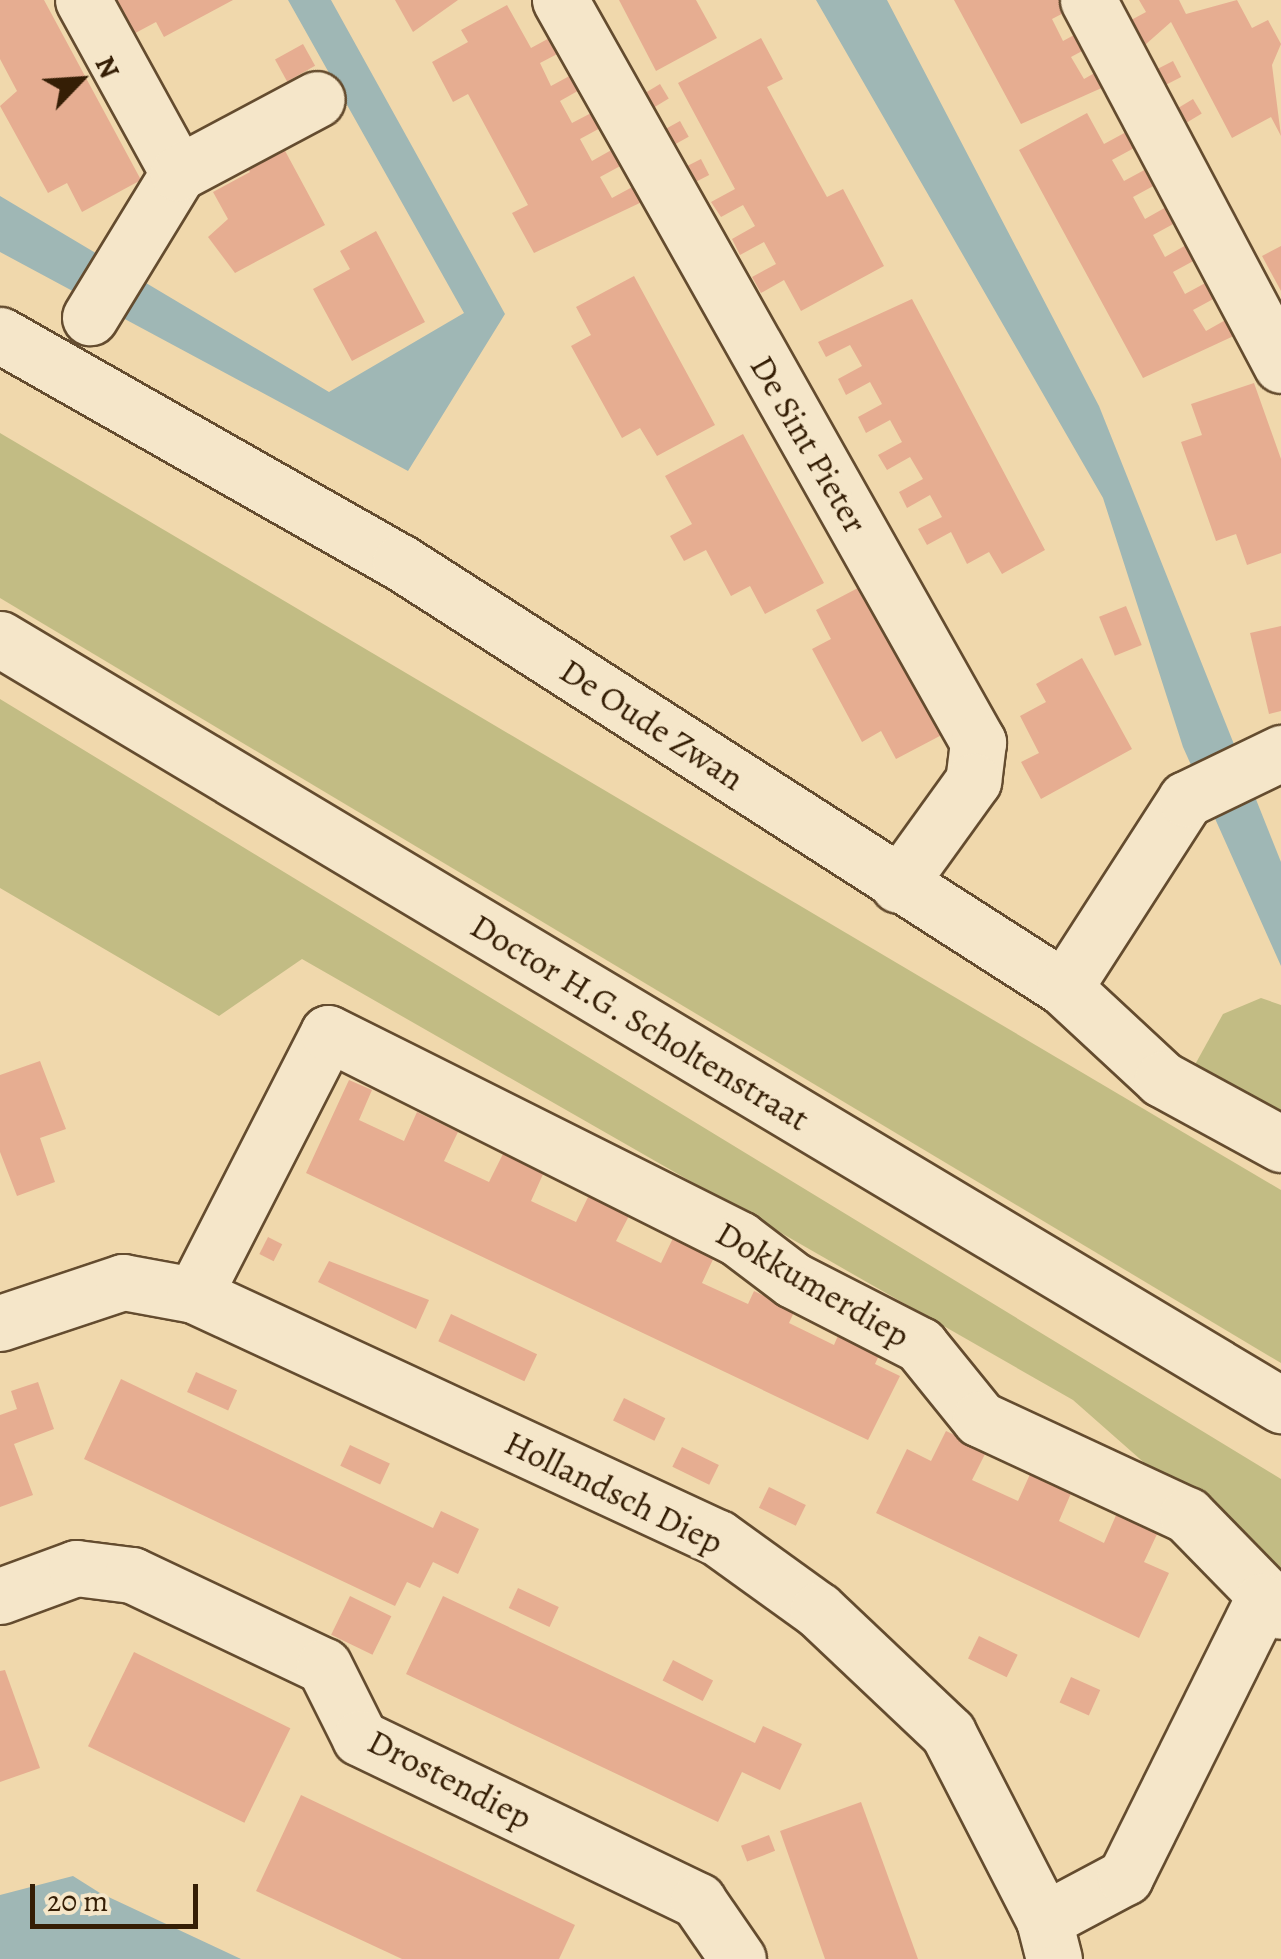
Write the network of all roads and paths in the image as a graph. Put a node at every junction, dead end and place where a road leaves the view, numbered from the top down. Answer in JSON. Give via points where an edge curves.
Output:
{"nodes":[{"id":1,"x":83,"y":0,"type":"edge"},
{"id":2,"x":560,"y":0,"type":"edge"},
{"id":3,"x":1088,"y":0,"type":"edge"},
{"id":4,"x":317,"y":99,"type":"dead end"},
{"id":5,"x":178,"y":172,"type":"junction"},
{"id":6,"x":90,"y":317,"type":"dead end"},
{"id":7,"x":0,"y":334,"type":"edge"},
{"id":8,"x":1281,"y":365,"type":"edge"},
{"id":9,"x":0,"y":639,"type":"edge"},
{"id":10,"x":1268,"y":756,"type":"edge"},
{"id":11,"x":898,"y":885,"type":"junction"},
{"id":12,"x":1064,"y":988,"type":"junction"},
{"id":13,"x":1281,"y":1144,"type":"edge"},
{"id":14,"x":194,"y":1295,"type":"junction"},
{"id":15,"x":0,"y":1323,"type":"edge"},
{"id":16,"x":1281,"y":1405,"type":"edge"},
{"id":17,"x":0,"y":1596,"type":"edge"},
{"id":18,"x":1272,"y":1606,"type":"edge"},
{"id":19,"x":1049,"y":1939,"type":"edge"},
{"id":20,"x":738,"y":1959,"type":"edge"}],
"edges":[{"from":1,"to":5,"type":"street"},
{"from":2,"to":11,"type":"street","name":"De Sint Pieter","via":[[978,742],[973,781]]},
{"from":3,"to":8,"type":"street"},
{"from":4,"to":5,"type":"street"},
{"from":5,"to":6,"type":"street"},
{"from":7,"to":11,"type":"street","name":"De Oude Zwan","via":[[400,562]]},
{"from":9,"to":16,"type":"street","name":"Doctor H.G. Scholtenstraat"},
{"from":10,"to":12,"type":"street","via":[[1186,799]]},
{"from":11,"to":12,"type":"street","name":"De Oude Zwan"},
{"from":12,"to":13,"type":"street","name":"De Oude Zwan","via":[[1162,1079]]},
{"from":14,"to":15,"type":"street","name":"Hollandsch Diep","via":[[123,1282]]},
{"from":14,"to":18,"type":"street","name":"Dokkumerdiep","via":[[328,1034],[740,1239],[793,1280],[920,1345],[980,1420],[1187,1515]]},
{"from":14,"to":19,"type":"street","name":"Hollandsch Diep","via":[[718,1538],[818,1610],[948,1733]]},
{"from":17,"to":20,"type":"street","name":"Drostendiep","via":[[76,1568],[132,1575],[324,1666],[360,1738],[698,1901]]},
{"from":18,"to":19,"type":"street","name":"Dokkumerdiep","via":[[1125,1877]]}]}
